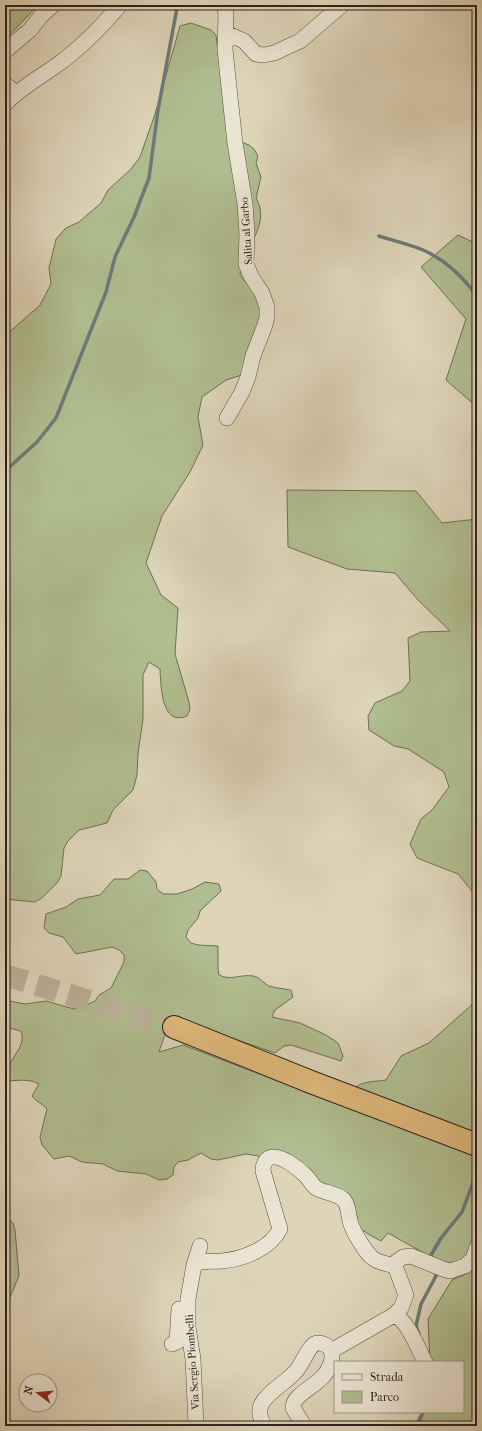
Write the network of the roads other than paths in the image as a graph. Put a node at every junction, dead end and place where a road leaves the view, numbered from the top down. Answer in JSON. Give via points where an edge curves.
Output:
{"nodes":[{"id":1,"x":53,"y":5,"type":"edge"},
{"id":2,"x":120,"y":5,"type":"edge"},
{"id":3,"x":224,"y":5,"type":"edge"},
{"id":4,"x":342,"y":5,"type":"edge"},
{"id":5,"x":226,"y":33,"type":"junction"},
{"id":6,"x":5,"y":51,"type":"edge"},
{"id":7,"x":11,"y":88,"type":"edge"},
{"id":8,"x":5,"y":104,"type":"edge"},
{"id":9,"x":227,"y":418,"type":"dead end"},
{"id":10,"x":174,"y":1027,"type":"tunnel mouth"},
{"id":11,"x":477,"y":1145,"type":"edge"},
{"id":12,"x":200,"y":1246,"type":"dead end"},
{"id":13,"x":477,"y":1247,"type":"edge"},
{"id":14,"x":194,"y":1265,"type":"junction"},
{"id":15,"x":394,"y":1266,"type":"junction"},
{"id":16,"x":188,"y":1299,"type":"junction"},
{"id":17,"x":394,"y":1315,"type":"junction"},
{"id":18,"x":172,"y":1344,"type":"dead end"},
{"id":19,"x":331,"y":1351,"type":"junction"},
{"id":20,"x":424,"y":1361,"type":"edge"},
{"id":21,"x":196,"y":1426,"type":"edge"},
{"id":22,"x":264,"y":1426,"type":"edge"},
{"id":23,"x":304,"y":1426,"type":"edge"}],
"edges":[{"from":1,"to":6,"type":"street","via":[[30,30]]},
{"from":2,"to":7,"type":"street","via":[[90,39],[58,64]]},
{"from":3,"to":5,"type":"street","name":"Salita al Garbo"},
{"from":4,"to":5,"type":"street","via":[[300,41],[274,53],[256,54],[244,41]]},
{"from":5,"to":9,"type":"street","name":"Salita al Garbo","via":[[227,69],[245,204],[246,264],[262,293],[267,317],[248,377]]},
{"from":7,"to":8,"type":"street"},
{"from":10,"to":11,"type":"highway"},
{"from":12,"to":14,"type":"street","name":"Via Sergio Piombelli"},
{"from":13,"to":15,"type":"street","via":[[473,1259],[465,1266],[450,1271],[411,1256],[404,1257]]},
{"from":14,"to":15,"type":"street","via":[[198,1262],[230,1260],[258,1251],[277,1234],[280,1229],[263,1171],[265,1162],[275,1157],[285,1160],[307,1176],[312,1185],[339,1196],[348,1207],[349,1219],[360,1242],[374,1259]]},
{"from":14,"to":16,"type":"street","name":"Via Sergio Piombelli"},
{"from":15,"to":17,"type":"street","via":[[406,1295],[401,1308]]},
{"from":16,"to":18,"type":"street","name":"Via Sergio Piombelli","via":[[182,1300],[179,1304],[177,1342]]},
{"from":16,"to":21,"type":"street","name":"Via Sergio Piombelli"},
{"from":17,"to":19,"type":"street"},
{"from":17,"to":20,"type":"street","via":[[405,1324]]},
{"from":19,"to":22,"type":"street","via":[[321,1344],[311,1346],[297,1371],[263,1401],[259,1413]]},
{"from":19,"to":23,"type":"street","via":[[332,1359],[324,1377],[297,1398],[293,1405]]}]}
